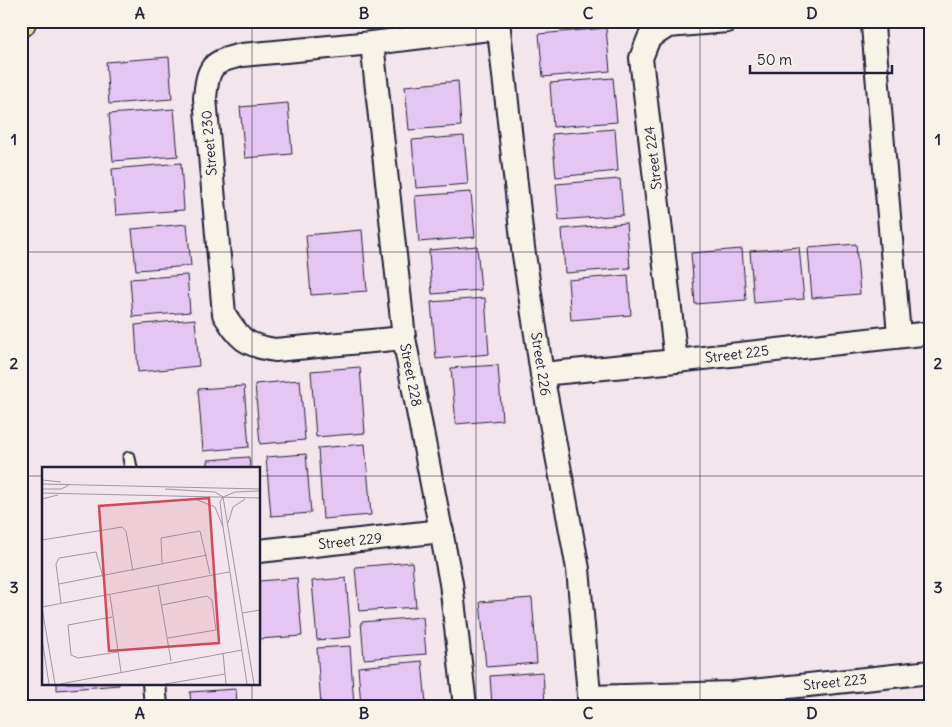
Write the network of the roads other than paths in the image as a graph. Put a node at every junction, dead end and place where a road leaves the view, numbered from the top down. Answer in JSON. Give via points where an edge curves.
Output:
{"nodes":[{"id":1,"x":727,"y":21,"type":"edge"},
{"id":2,"x":870,"y":21,"type":"edge"},
{"id":3,"x":498,"y":25,"type":"edge"},
{"id":4,"x":372,"y":43,"type":"junction"},
{"id":5,"x":931,"y":332,"type":"edge"},
{"id":6,"x":899,"y":335,"type":"junction"},
{"id":7,"x":404,"y":338,"type":"junction"},
{"id":8,"x":676,"y":361,"type":"junction"},
{"id":9,"x":542,"y":374,"type":"junction"},
{"id":10,"x":442,"y":531,"type":"junction"},
{"id":11,"x":260,"y":551,"type":"edge"},
{"id":12,"x":931,"y":672,"type":"edge"},
{"id":13,"x":154,"y":684,"type":"edge"},
{"id":14,"x":733,"y":699,"type":"edge"},
{"id":15,"x":590,"y":701,"type":"edge"},
{"id":16,"x":156,"y":706,"type":"edge"},
{"id":17,"x":465,"y":706,"type":"edge"}],
"edges":[{"from":1,"to":8,"type":"street","name":"Street 224","via":[[668,26],[649,38],[641,58]]},
{"from":2,"to":6,"type":"street","via":[[873,26]]},
{"from":3,"to":4,"type":"street","name":"Street 230"},
{"from":3,"to":9,"type":"street","name":"Street 226","via":[[523,248]]},
{"from":4,"to":7,"type":"street","name":"Street 228"},
{"from":4,"to":7,"type":"street","name":"Street 230","via":[[242,54],[221,60],[207,75],[205,98],[224,314],[237,335],[256,347],[274,350]]},
{"from":5,"to":6,"type":"street","name":"Street 225"},
{"from":6,"to":8,"type":"street","name":"Street 225"},
{"from":7,"to":10,"type":"street","name":"Street 228"},
{"from":8,"to":9,"type":"street","name":"Street 225"},
{"from":9,"to":15,"type":"street","name":"Street 226","via":[[578,569]]},
{"from":10,"to":11,"type":"street","name":"Street 229"},
{"from":10,"to":17,"type":"street","name":"Street 228"},
{"from":12,"to":14,"type":"street","name":"Street 223"},
{"from":13,"to":16,"type":"street"},
{"from":14,"to":15,"type":"street","name":"Street 223"}]}
